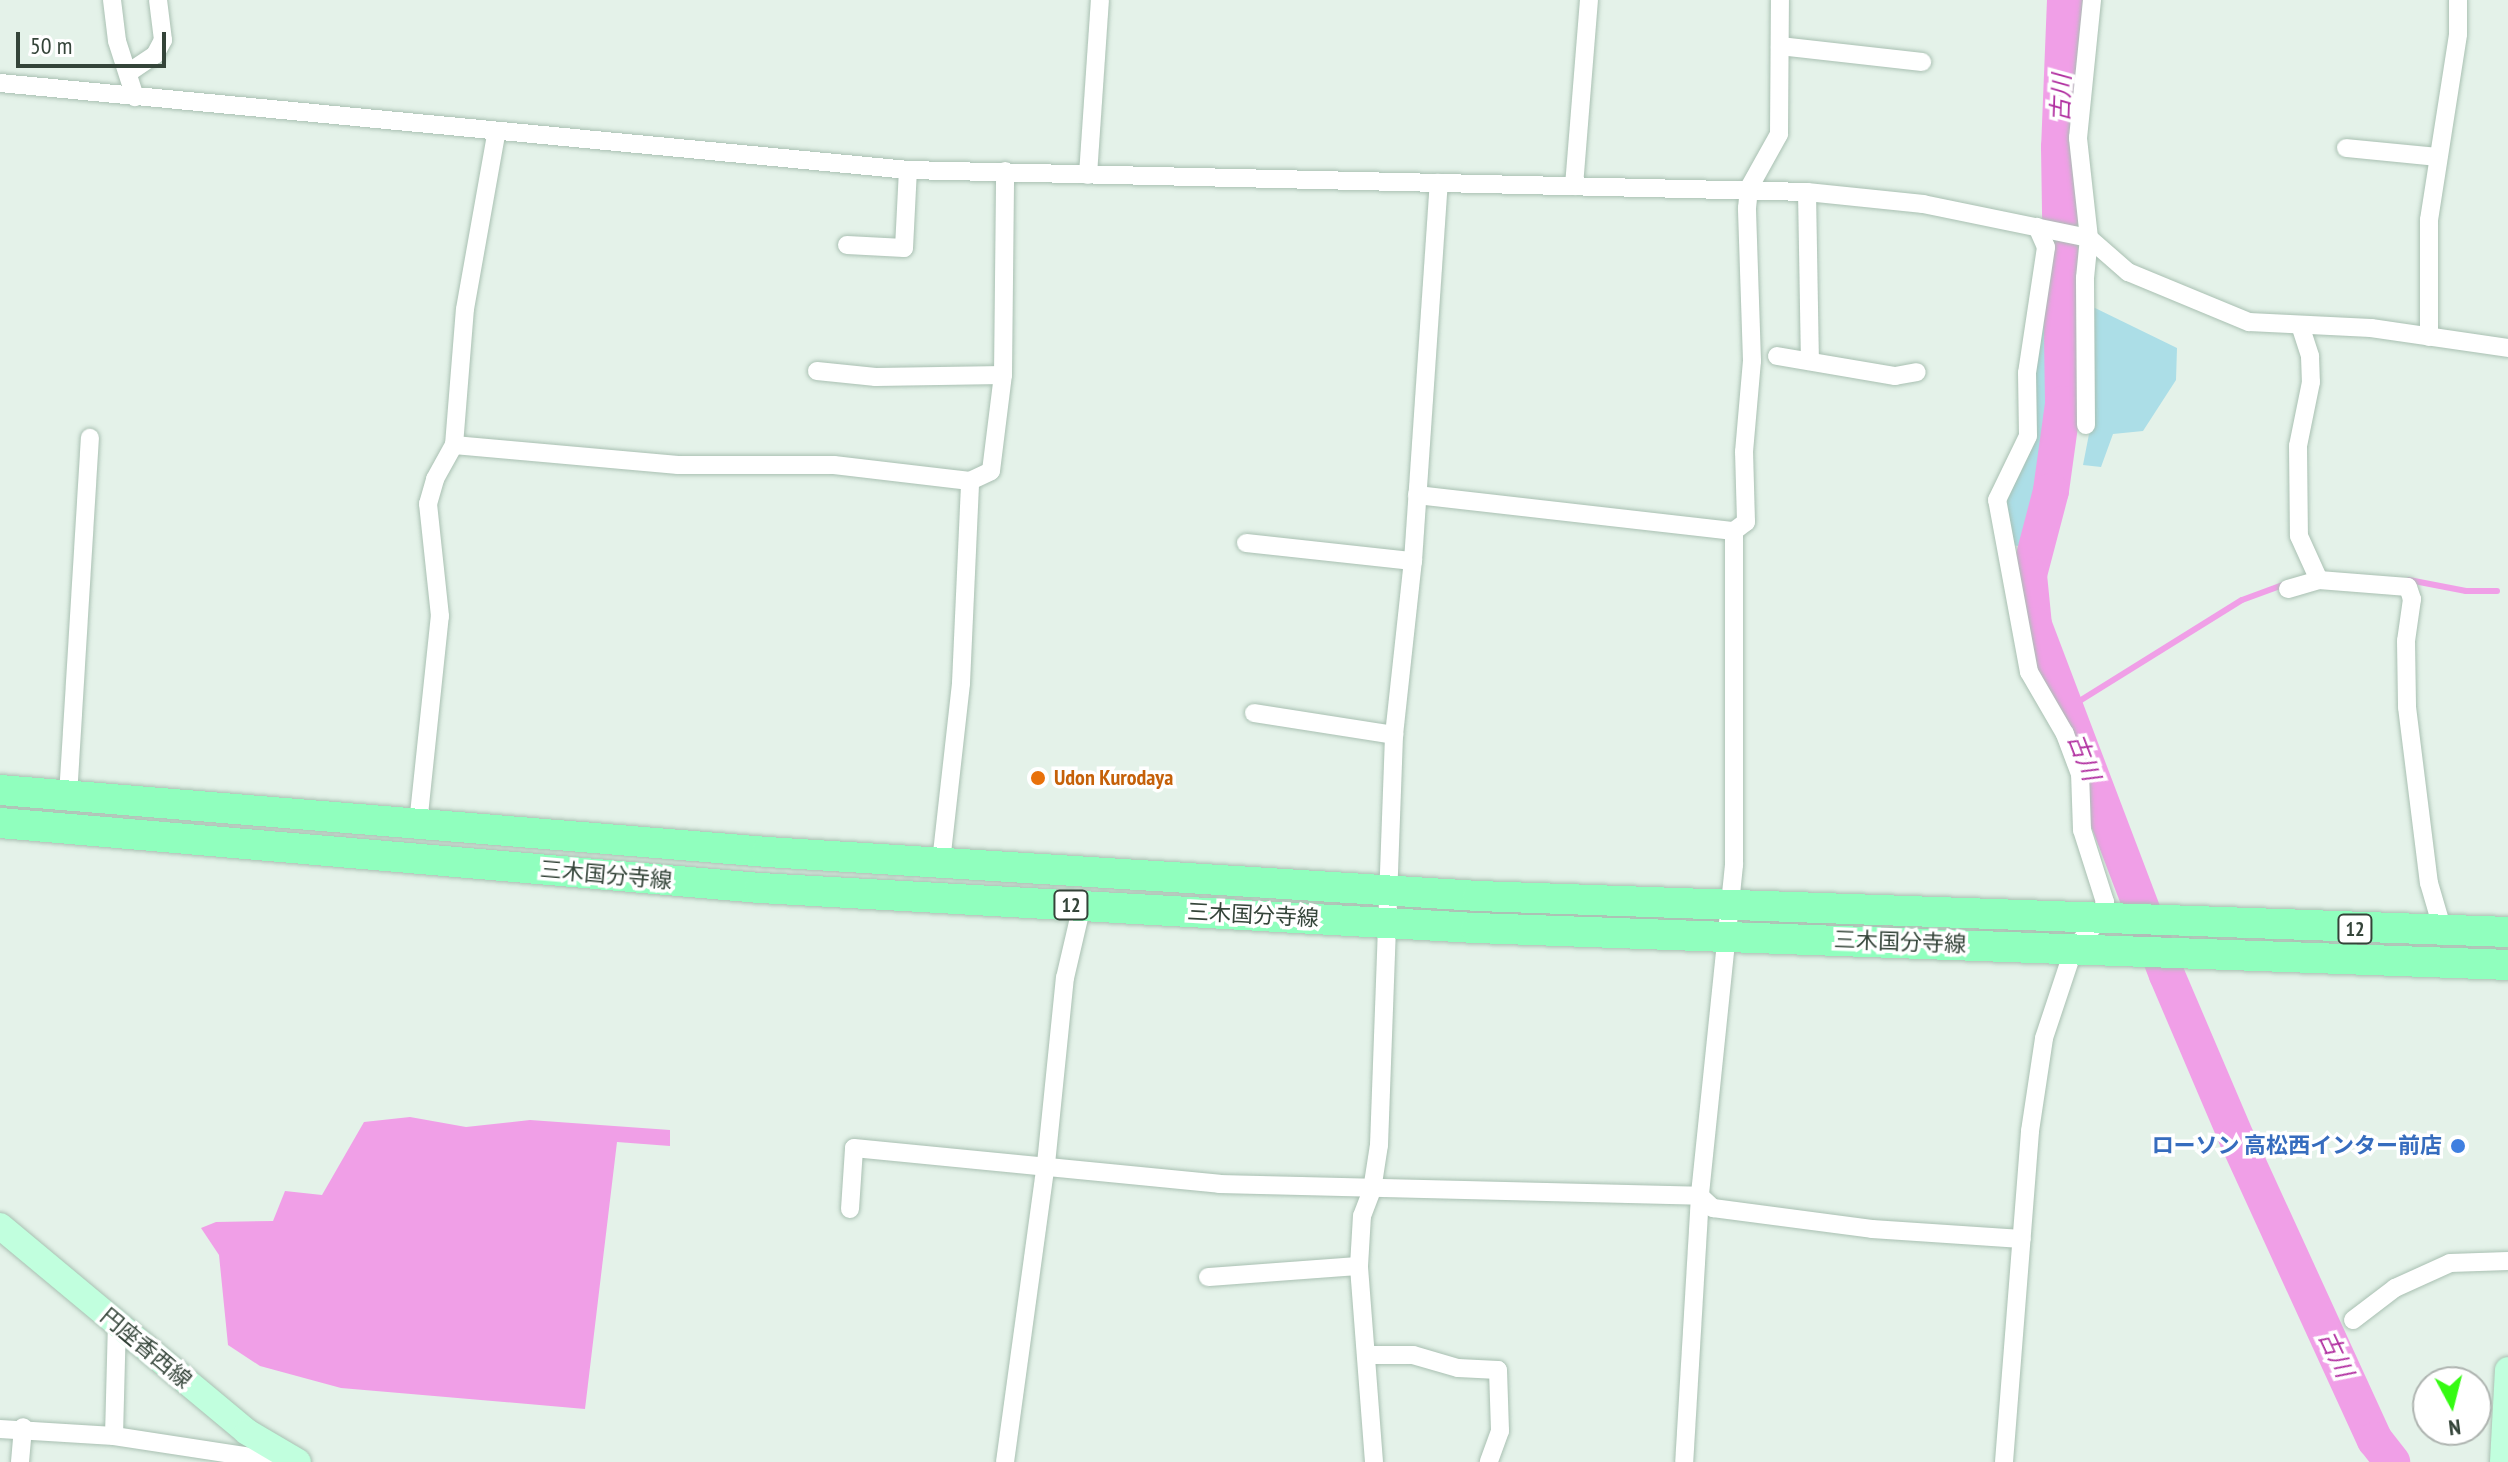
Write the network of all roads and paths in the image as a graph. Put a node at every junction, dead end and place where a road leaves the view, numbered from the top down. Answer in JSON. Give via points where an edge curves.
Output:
{"nodes":[{"id":1,"x":112,"y":0,"type":"edge"},
{"id":2,"x":158,"y":0,"type":"edge"},
{"id":3,"x":1100,"y":0,"type":"edge"},
{"id":4,"x":1589,"y":0,"type":"edge"},
{"id":5,"x":1780,"y":0,"type":"edge"},
{"id":6,"x":2092,"y":0,"type":"edge"},
{"id":7,"x":2458,"y":0,"type":"edge"},
{"id":8,"x":1780,"y":46,"type":"junction"},
{"id":9,"x":1922,"y":62,"type":"dead end"},
{"id":10,"x":128,"y":73,"type":"junction"},
{"id":11,"x":0,"y":83,"type":"edge"},
{"id":12,"x":135,"y":97,"type":"junction"},
{"id":13,"x":496,"y":135,"type":"junction"},
{"id":14,"x":2346,"y":148,"type":"dead end"},
{"id":15,"x":2437,"y":157,"type":"junction"},
{"id":16,"x":908,"y":170,"type":"junction"},
{"id":17,"x":1005,"y":171,"type":"junction"},
{"id":18,"x":1088,"y":175,"type":"junction"},
{"id":19,"x":1439,"y":183,"type":"junction"},
{"id":20,"x":1574,"y":186,"type":"junction"},
{"id":21,"x":1749,"y":188,"type":"junction"},
{"id":22,"x":1807,"y":192,"type":"junction"},
{"id":23,"x":2044,"y":228,"type":"junction"},
{"id":24,"x":2083,"y":237,"type":"junction"},
{"id":25,"x":847,"y":245,"type":"dead end"},
{"id":26,"x":2300,"y":325,"type":"junction"},
{"id":27,"x":2429,"y":337,"type":"junction"},
{"id":28,"x":2508,"y":348,"type":"edge"},
{"id":29,"x":1777,"y":356,"type":"dead end"},
{"id":30,"x":1810,"y":361,"type":"junction"},
{"id":31,"x":817,"y":371,"type":"dead end"},
{"id":32,"x":1917,"y":372,"type":"dead end"},
{"id":33,"x":1003,"y":375,"type":"junction"},
{"id":34,"x":2086,"y":425,"type":"dead end"},
{"id":35,"x":90,"y":438,"type":"dead end"},
{"id":36,"x":454,"y":445,"type":"junction"},
{"id":37,"x":970,"y":481,"type":"junction"},
{"id":38,"x":1417,"y":495,"type":"junction"},
{"id":39,"x":1734,"y":531,"type":"junction"},
{"id":40,"x":1246,"y":543,"type":"dead end"},
{"id":41,"x":1413,"y":561,"type":"junction"},
{"id":42,"x":2316,"y":572,"type":"junction"},
{"id":43,"x":2288,"y":589,"type":"dead end"},
{"id":44,"x":1254,"y":713,"type":"dead end"},
{"id":45,"x":1394,"y":735,"type":"junction"},
{"id":46,"x":0,"y":790,"type":"edge"},
{"id":47,"x":68,"y":796,"type":"junction"},
{"id":48,"x":0,"y":823,"type":"edge"},
{"id":49,"x":418,"y":824,"type":"junction"},
{"id":50,"x":941,"y":862,"type":"junction"},
{"id":51,"x":1386,"y":890,"type":"junction"},
{"id":52,"x":1082,"y":905,"type":"junction"},
{"id":53,"x":1728,"y":905,"type":"junction"},
{"id":54,"x":2100,"y":919,"type":"junction"},
{"id":55,"x":1384,"y":922,"type":"junction"},
{"id":56,"x":2443,"y":931,"type":"junction"},
{"id":57,"x":2508,"y":932,"type":"edge"},
{"id":58,"x":1726,"y":937,"type":"junction"},
{"id":59,"x":2074,"y":948,"type":"junction"},
{"id":60,"x":2508,"y":965,"type":"edge"},
{"id":61,"x":1046,"y":1164,"type":"junction"},
{"id":62,"x":1372,"y":1190,"type":"junction"},
{"id":63,"x":1700,"y":1196,"type":"junction"},
{"id":64,"x":850,"y":1209,"type":"dead end"},
{"id":65,"x":0,"y":1226,"type":"edge"},
{"id":66,"x":2022,"y":1239,"type":"junction"},
{"id":67,"x":2508,"y":1261,"type":"edge"},
{"id":68,"x":1359,"y":1266,"type":"junction"},
{"id":69,"x":1208,"y":1277,"type":"dead end"},
{"id":70,"x":2353,"y":1320,"type":"dead end"},
{"id":71,"x":117,"y":1324,"type":"junction"},
{"id":72,"x":1366,"y":1355,"type":"junction"},
{"id":73,"x":2508,"y":1370,"type":"edge"},
{"id":74,"x":23,"y":1427,"type":"junction"},
{"id":75,"x":0,"y":1429,"type":"edge"},
{"id":76,"x":114,"y":1436,"type":"junction"},
{"id":77,"x":20,"y":1462,"type":"edge"},
{"id":78,"x":283,"y":1462,"type":"edge"},
{"id":79,"x":298,"y":1462,"type":"edge"},
{"id":80,"x":1005,"y":1462,"type":"edge"},
{"id":81,"x":1374,"y":1462,"type":"edge"},
{"id":82,"x":1489,"y":1462,"type":"edge"},
{"id":83,"x":1684,"y":1462,"type":"edge"},
{"id":84,"x":2004,"y":1462,"type":"edge"},
{"id":85,"x":2503,"y":1462,"type":"edge"}],
"edges":[{"from":1,"to":10,"type":"street"},
{"from":2,"to":10,"type":"street","via":[[163,40],[155,55]]},
{"from":3,"to":18,"type":"street"},
{"from":4,"to":20,"type":"street"},
{"from":5,"to":8,"type":"street"},
{"from":6,"to":24,"type":"street","via":[[2078,138]]},
{"from":7,"to":15,"type":"street","via":[[2458,34]]},
{"from":8,"to":9,"type":"street"},
{"from":8,"to":21,"type":"street","via":[[1779,134]]},
{"from":10,"to":12,"type":"street"},
{"from":11,"to":12,"type":"street"},
{"from":12,"to":13,"type":"street"},
{"from":13,"to":16,"type":"street"},
{"from":13,"to":36,"type":"street","via":[[465,309]]},
{"from":14,"to":15,"type":"street"},
{"from":15,"to":27,"type":"street","via":[[2429,220]]},
{"from":16,"to":17,"type":"street"},
{"from":16,"to":25,"type":"street","via":[[904,248]]},
{"from":17,"to":18,"type":"street"},
{"from":17,"to":33,"type":"street"},
{"from":18,"to":19,"type":"street"},
{"from":19,"to":20,"type":"street"},
{"from":19,"to":38,"type":"street"},
{"from":20,"to":21,"type":"street","via":[[1695,192]]},
{"from":21,"to":22,"type":"street"},
{"from":21,"to":39,"type":"street","via":[[1752,361],[1744,452],[1746,522]]},
{"from":22,"to":23,"type":"street","via":[[1923,204]]},
{"from":22,"to":30,"type":"street"},
{"from":23,"to":24,"type":"street"},
{"from":23,"to":54,"type":"street","via":[[2046,247],[2027,373],[2028,436],[1997,500],[2029,672],[2065,734],[2080,774],[2082,830],[2104,888]]},
{"from":24,"to":26,"type":"street","via":[[2128,272],[2186,300],[2249,322]]},
{"from":24,"to":34,"type":"street"},
{"from":26,"to":27,"type":"street"},
{"from":26,"to":42,"type":"street","via":[[2311,382],[2298,446],[2299,536]]},
{"from":27,"to":28,"type":"street"},
{"from":29,"to":30,"type":"street"},
{"from":30,"to":32,"type":"street","via":[[1895,376]]},
{"from":31,"to":33,"type":"street","via":[[876,377]]},
{"from":33,"to":37,"type":"street","via":[[991,471]]},
{"from":35,"to":47,"type":"street"},
{"from":36,"to":37,"type":"street","via":[[678,465],[834,465]]},
{"from":36,"to":49,"type":"street","via":[[428,504],[440,616]]},
{"from":37,"to":50,"type":"street","via":[[961,683]]},
{"from":38,"to":39,"type":"street"},
{"from":38,"to":41,"type":"street"},
{"from":39,"to":53,"type":"street","via":[[1734,865]]},
{"from":40,"to":41,"type":"street"},
{"from":41,"to":45,"type":"street"},
{"from":42,"to":43,"type":"street"},
{"from":42,"to":56,"type":"street","via":[[2408,587],[2412,599],[2406,641],[2407,707],[2429,883]]},
{"from":44,"to":45,"type":"street"},
{"from":45,"to":51,"type":"street"},
{"from":46,"to":47,"type":"main road","name":"三木国分寺線","number":"12"},
{"from":47,"to":49,"type":"main road","name":"三木国分寺線","number":"12"},
{"from":48,"to":52,"type":"main road","name":"三木国分寺線","number":"12","via":[[744,887]]},
{"from":49,"to":50,"type":"main road","name":"三木国分寺線","number":"12"},
{"from":50,"to":51,"type":"main road","name":"三木国分寺線","number":"12"},
{"from":51,"to":53,"type":"main road","name":"三木国分寺線","number":"12"},
{"from":51,"to":55,"type":"street"},
{"from":52,"to":55,"type":"main road","name":"三木国分寺線","number":"12"},
{"from":52,"to":61,"type":"street","via":[[1065,978]]},
{"from":53,"to":54,"type":"main road","name":"三木国分寺線","number":"12"},
{"from":53,"to":58,"type":"street"},
{"from":54,"to":56,"type":"main road","name":"三木国分寺線","number":"12"},
{"from":54,"to":59,"type":"street"},
{"from":55,"to":58,"type":"main road","name":"三木国分寺線","number":"12"},
{"from":55,"to":62,"type":"street","via":[[1379,1145]]},
{"from":56,"to":57,"type":"main road","name":"三木国分寺線","number":"12"},
{"from":58,"to":59,"type":"main road","name":"三木国分寺線","number":"12"},
{"from":58,"to":63,"type":"street"},
{"from":59,"to":60,"type":"main road","name":"三木国分寺線","number":"12"},
{"from":59,"to":66,"type":"street","via":[[2044,1038]]},
{"from":61,"to":62,"type":"street","via":[[1219,1184]]},
{"from":61,"to":64,"type":"street","via":[[854,1148]]},
{"from":61,"to":80,"type":"street"},
{"from":62,"to":63,"type":"street"},
{"from":62,"to":68,"type":"street","via":[[1362,1216]]},
{"from":63,"to":66,"type":"street","via":[[1713,1208],[1872,1229]]},
{"from":63,"to":83,"type":"street"},
{"from":65,"to":71,"type":"main road","name":"円座香西線"},
{"from":66,"to":84,"type":"street"},
{"from":67,"to":70,"type":"street","via":[[2450,1263],[2395,1288]]},
{"from":68,"to":69,"type":"street"},
{"from":68,"to":72,"type":"street"},
{"from":71,"to":76,"type":"street"},
{"from":71,"to":79,"type":"main road","name":"円座香西線","via":[[247,1432]]},
{"from":72,"to":81,"type":"street"},
{"from":72,"to":82,"type":"street","via":[[1413,1355],[1458,1368],[1498,1370],[1500,1431]]},
{"from":73,"to":85,"type":"main road"},
{"from":74,"to":75,"type":"street"},
{"from":74,"to":76,"type":"street"},
{"from":74,"to":77,"type":"street"},
{"from":76,"to":78,"type":"street"}]}
